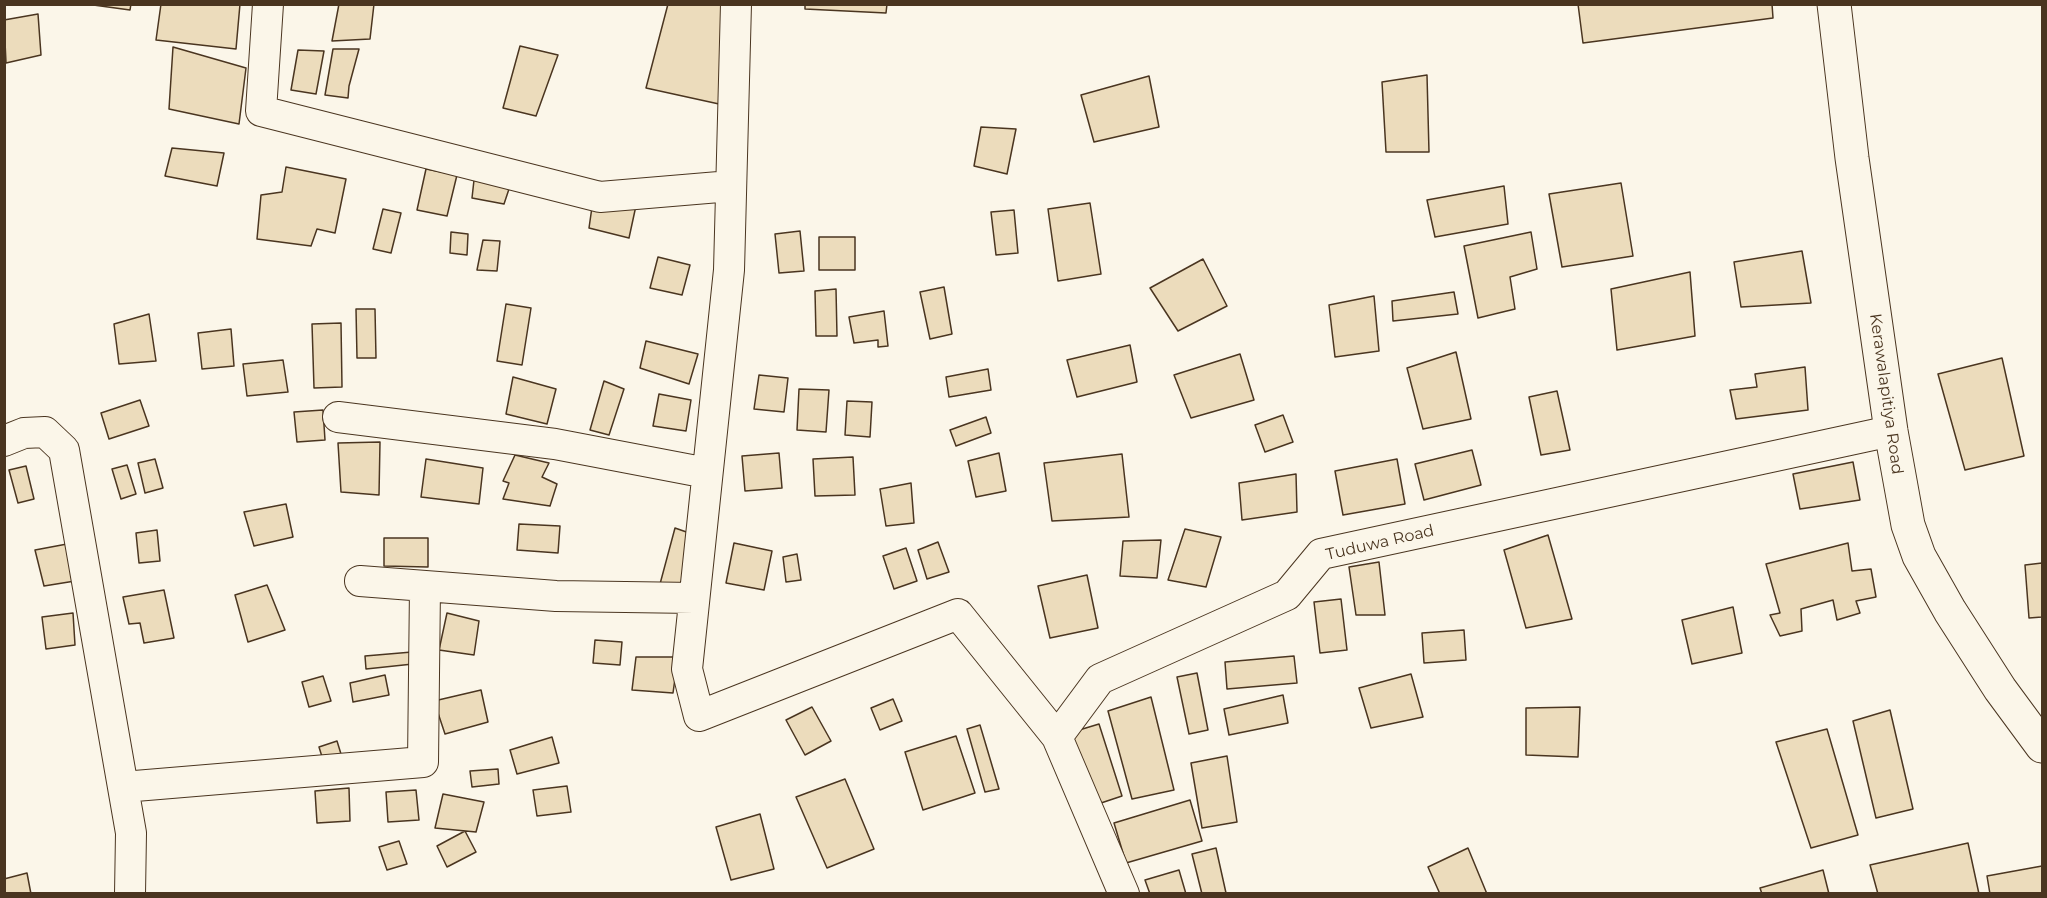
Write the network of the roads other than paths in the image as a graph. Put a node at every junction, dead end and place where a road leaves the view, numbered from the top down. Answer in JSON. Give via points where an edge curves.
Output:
{"nodes":[{"id":1,"x":268,"y":4,"type":"edge"},
{"id":2,"x":736,"y":4,"type":"edge"},
{"id":3,"x":1834,"y":4,"type":"edge"},
{"id":4,"x":731,"y":186,"type":"junction"},
{"id":5,"x":338,"y":417,"type":"dead end"},
{"id":6,"x":1890,"y":431,"type":"junction"},
{"id":7,"x":4,"y":441,"type":"edge"},
{"id":8,"x":707,"y":473,"type":"junction"},
{"id":9,"x":360,"y":581,"type":"dead end"},
{"id":10,"x":425,"y":587,"type":"junction"},
{"id":11,"x":694,"y":598,"type":"junction"},
{"id":12,"x":1057,"y":737,"type":"junction"},
{"id":13,"x":2043,"y":746,"type":"edge"},
{"id":14,"x":123,"y":787,"type":"junction"},
{"id":15,"x":130,"y":894,"type":"edge"},
{"id":16,"x":1124,"y":894,"type":"edge"}],
"edges":[{"from":1,"to":4,"type":"street","via":[[261,111],[600,197]]},
{"from":2,"to":4,"type":"street"},
{"from":3,"to":6,"type":"street","name":"Kerawalapitiya Road"},
{"from":4,"to":8,"type":"street","via":[[729,270]]},
{"from":5,"to":8,"type":"street","via":[[555,444]]},
{"from":6,"to":12,"type":"street","name":"Tuduwa Road","via":[[1321,554],[1287,595],[1100,679]]},
{"from":6,"to":13,"type":"street","name":"Kerawalapitiya Road","via":[[1918,556],[2000,689]]},
{"from":7,"to":14,"type":"street","via":[[24,433],[45,432],[64,450]]},
{"from":8,"to":11,"type":"street"},
{"from":9,"to":10,"type":"street"},
{"from":10,"to":11,"type":"street","via":[[556,596]]},
{"from":10,"to":14,"type":"street","via":[[423,762]]},
{"from":11,"to":12,"type":"street","via":[[687,669],[699,716],[958,614]]},
{"from":12,"to":16,"type":"street"},
{"from":14,"to":15,"type":"street","via":[[131,832]]}]}
